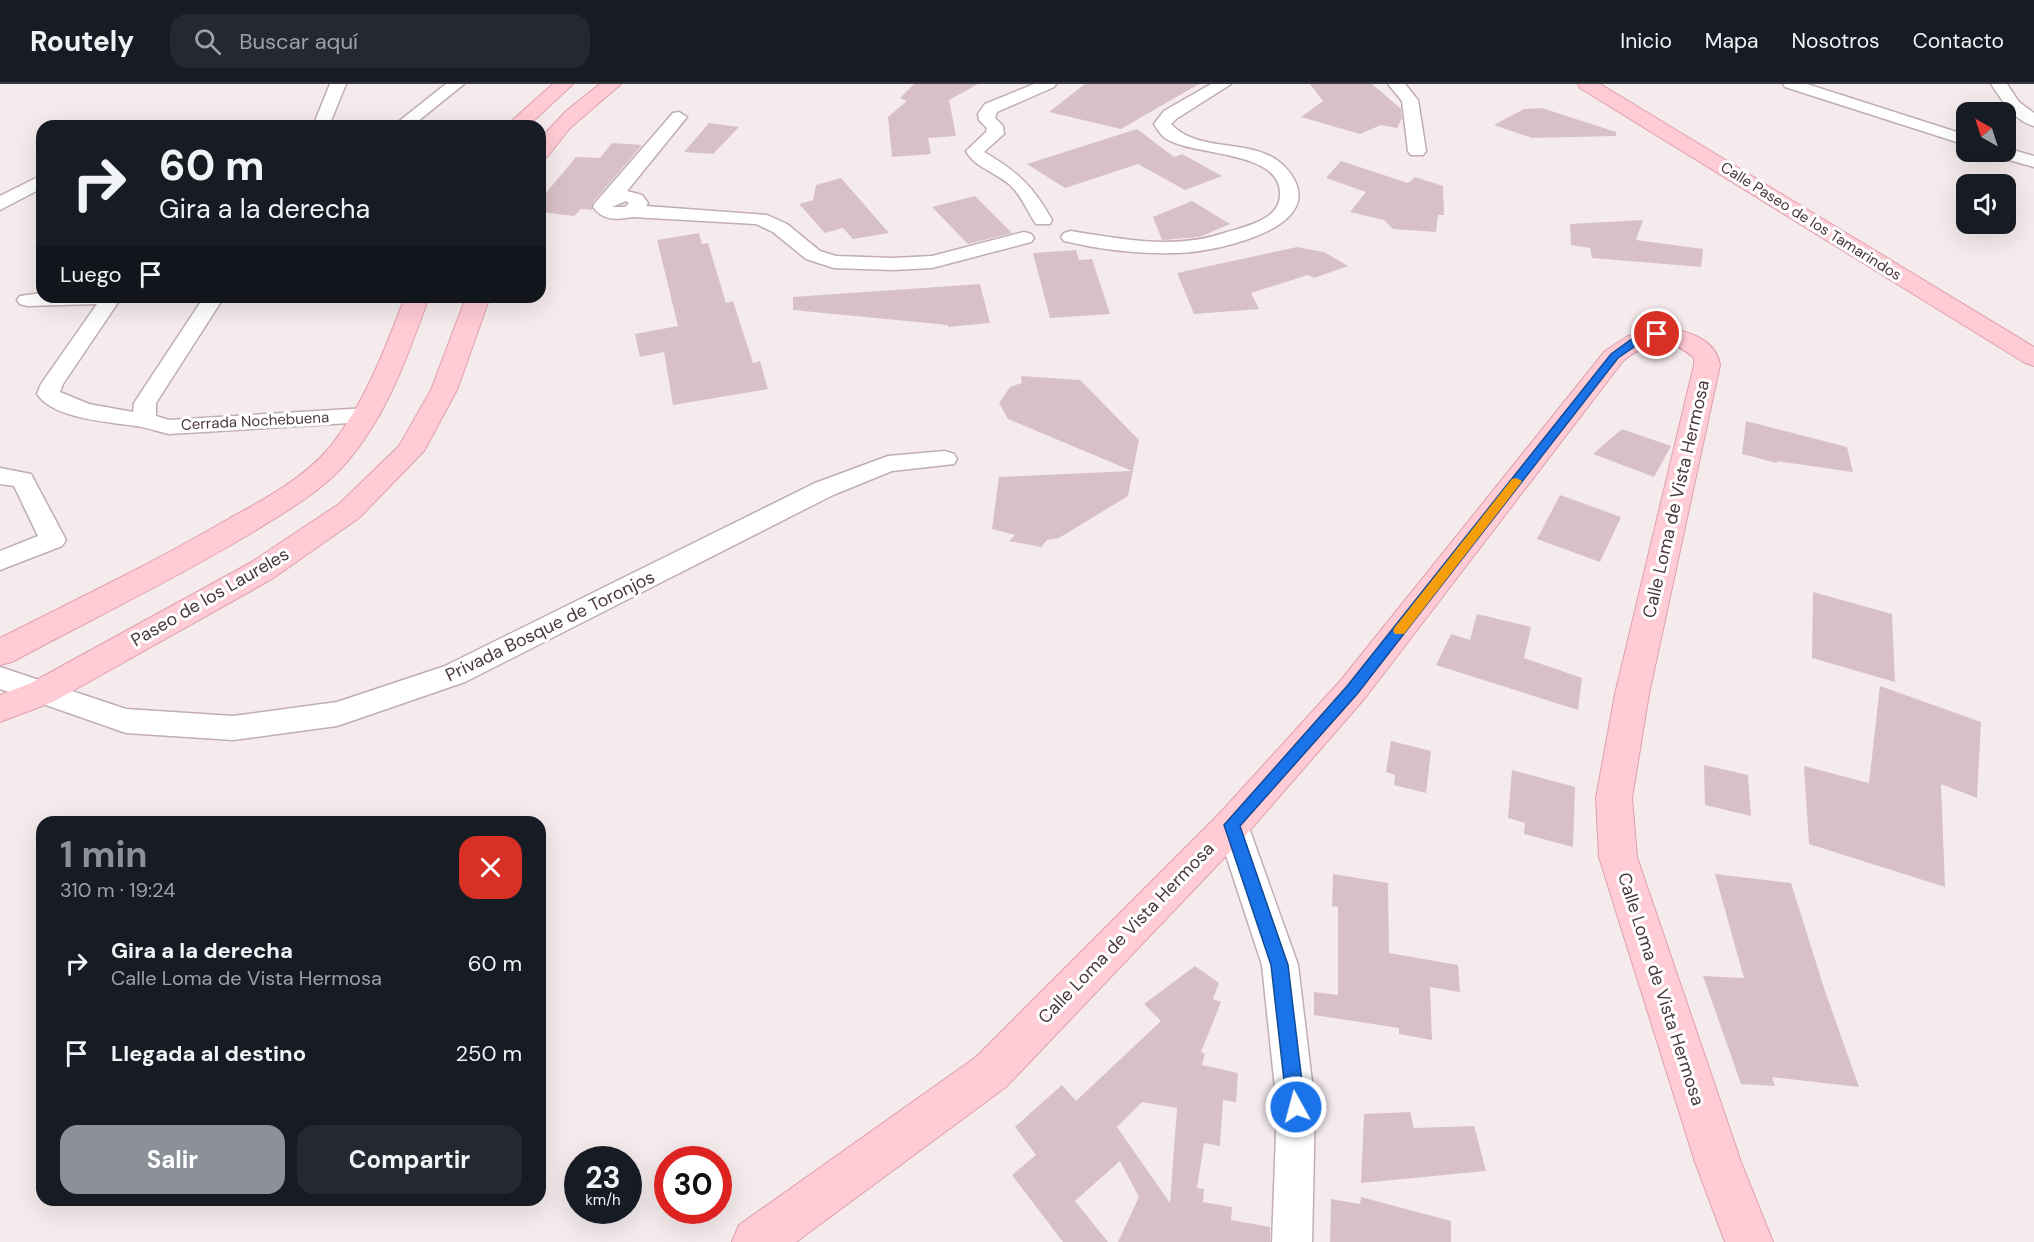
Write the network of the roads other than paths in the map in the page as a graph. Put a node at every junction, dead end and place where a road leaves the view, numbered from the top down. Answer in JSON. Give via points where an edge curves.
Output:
{"nodes":[{"id":1,"x":338,"y":84,"type":"edge"},
{"id":2,"x":456,"y":84,"type":"edge"},
{"id":3,"x":564,"y":84,"type":"edge"},
{"id":4,"x":612,"y":84,"type":"edge"},
{"id":5,"x":1048,"y":84,"type":"edge"},
{"id":6,"x":1223,"y":84,"type":"edge"},
{"id":7,"x":1396,"y":84,"type":"edge"},
{"id":8,"x":1587,"y":84,"type":"edge"},
{"id":9,"x":1616,"y":84,"type":"edge"},
{"id":10,"x":1791,"y":84,"type":"edge"},
{"id":11,"x":1996,"y":87,"type":"edge"},
{"id":12,"x":689,"y":111,"type":"dead end"},
{"id":13,"x":323,"y":120,"type":"edge"},
{"id":14,"x":408,"y":120,"type":"edge"},
{"id":15,"x":523,"y":120,"type":"edge"},
{"id":16,"x":2034,"y":121,"type":"edge"},
{"id":17,"x":1691,"y":128,"type":"junction"},
{"id":18,"x":1668,"y":132,"type":"junction"},
{"id":19,"x":1956,"y":137,"type":"edge"},
{"id":20,"x":546,"y":143,"type":"edge"},
{"id":21,"x":1417,"y":151,"type":"dead end"},
{"id":22,"x":2016,"y":157,"type":"edge"},
{"id":23,"x":2034,"y":162,"type":"edge"},
{"id":24,"x":2034,"y":173,"type":"edge"},
{"id":25,"x":2034,"y":178,"type":"edge"},
{"id":26,"x":36,"y":183,"type":"edge"},
{"id":27,"x":0,"y":204,"type":"edge"},
{"id":28,"x":1043,"y":220,"type":"junction"},
{"id":29,"x":1048,"y":241,"type":"junction"},
{"id":30,"x":1964,"y":291,"type":"dead end"},
{"id":31,"x":27,"y":300,"type":"dead end"},
{"id":32,"x":36,"y":300,"type":"edge"},
{"id":33,"x":108,"y":303,"type":"edge"},
{"id":34,"x":210,"y":303,"type":"edge"},
{"id":35,"x":415,"y":303,"type":"edge"},
{"id":36,"x":476,"y":303,"type":"edge"},
{"id":37,"x":2034,"y":358,"type":"edge"},
{"id":38,"x":367,"y":415,"type":"junction"},
{"id":39,"x":144,"y":420,"type":"junction"},
{"id":40,"x":945,"y":459,"type":"dead end"},
{"id":41,"x":0,"y":476,"type":"edge"},
{"id":42,"x":0,"y":561,"type":"edge"},
{"id":43,"x":0,"y":652,"type":"edge"},
{"id":44,"x":0,"y":678,"type":"edge"},
{"id":45,"x":40,"y":693,"type":"junction"},
{"id":46,"x":0,"y":709,"type":"edge"},
{"id":47,"x":1232,"y":825,"type":"junction"},
{"id":48,"x":756,"y":1242,"type":"edge"},
{"id":49,"x":1292,"y":1242,"type":"edge"},
{"id":50,"x":1749,"y":1242,"type":"edge"}],
"edges":[{"from":1,"to":13,"type":"street"},
{"from":2,"to":14,"type":"street"},
{"from":3,"to":15,"type":"street"},
{"from":4,"to":20,"type":"street"},
{"from":5,"to":28,"type":"street","via":[[991,108],[986,114],[995,134],[975,151],[1016,179]]},
{"from":6,"to":29,"type":"street","via":[[1170,115],[1162,124],[1166,132],[1177,138],[1244,153],[1269,163],[1285,176],[1291,191],[1285,210],[1264,225],[1227,240],[1188,247],[1147,249]]},
{"from":7,"to":21,"type":"street","via":[[1410,100]]},
{"from":8,"to":18,"type":"street","name":"Calle Paseo de los Tamarindos"},
{"from":9,"to":17,"type":"street","name":"Calle Paseo de los Tamarindos"},
{"from":10,"to":19,"type":"street"},
{"from":11,"to":16,"type":"street"},
{"from":12,"to":29,"type":"street","via":[[610,199],[633,197],[639,203],[632,211],[760,219],[780,228],[813,255],[834,262],[932,262]]},
{"from":17,"to":18,"type":"street"},
{"from":17,"to":30,"type":"street","name":"Calle Paseo de los Tamarindos"},
{"from":18,"to":37,"type":"street","name":"Calle Paseo de los Tamarindos"},
{"from":22,"to":23,"type":"street"},
{"from":24,"to":25,"type":"street"},
{"from":26,"to":27,"type":"street"},
{"from":28,"to":29,"type":"street","via":[[1022,231]]},
{"from":28,"to":29,"type":"street","via":[[1070,228]]},
{"from":31,"to":32,"type":"street","name":"Cerrada Nochebuena"},
{"from":33,"to":39,"type":"street","name":"Cerrada Nochebuena","via":[[48,394],[111,417]]},
{"from":34,"to":39,"type":"street","via":[[145,403]]},
{"from":35,"to":38,"type":"street","via":[[392,365]]},
{"from":36,"to":45,"type":"street","name":"Paseo de los Laureles","via":[[444,390],[410,451],[349,511],[261,572]]},
{"from":38,"to":39,"type":"street","name":"Cerrada Nochebuena","via":[[169,427]]},
{"from":38,"to":43,"type":"street","via":[[337,457],[291,495],[220,538]]},
{"from":40,"to":45,"type":"street","name":"Privada Bosque de Toronjos","via":[[888,464],[824,489],[455,674],[337,714],[233,728],[126,721]]},
{"from":41,"to":42,"type":"street","via":[[26,484],[53,540]]},
{"from":44,"to":45,"type":"street","name":"Privada Bosque de Toronjos"},
{"from":45,"to":46,"type":"street","name":"Paseo de los Laureles"},
{"from":47,"to":48,"type":"street","name":"Calle Loma de Vista Hermosa","via":[[991,1072]]},
{"from":47,"to":49,"type":"street","via":[[1280,965],[1296,1107]]},
{"from":47,"to":50,"type":"street","name":"Calle Loma de Vista Hermosa","via":[[1353,689],[1614,356],[1639,339],[1657,334],[1676,335],[1699,348],[1707,365],[1632,694],[1614,798],[1618,857],[1718,1162]]}]}
